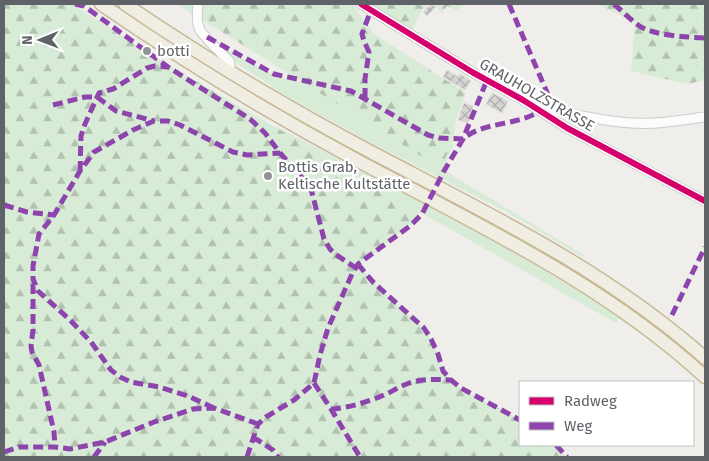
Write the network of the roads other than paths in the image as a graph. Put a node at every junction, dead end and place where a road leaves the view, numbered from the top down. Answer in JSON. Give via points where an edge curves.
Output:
{"nodes":[{"id":1,"x":101,"y":4,"type":"edge"},
{"id":2,"x":125,"y":4,"type":"edge"},
{"id":3,"x":198,"y":4,"type":"edge"},
{"id":4,"x":361,"y":4,"type":"edge"},
{"id":5,"x":230,"y":73,"type":"junction"},
{"id":6,"x":546,"y":115,"type":"junction"},
{"id":7,"x":705,"y":117,"type":"edge"},
{"id":8,"x":705,"y":202,"type":"edge"},
{"id":9,"x":705,"y":358,"type":"edge"},
{"id":10,"x":705,"y":377,"type":"edge"}],
"edges":[{"from":1,"to":10,"type":"highway","via":[[196,68],[273,114],[580,282],[644,326]]},
{"from":2,"to":5,"type":"highway"},
{"from":3,"to":5,"type":"street","via":[[200,29],[229,61]]},
{"from":4,"to":6,"type":"street","name":"GRAUHOLZSTRASSE"},
{"from":5,"to":9,"type":"highway","via":[[572,261],[639,305]]},
{"from":6,"to":7,"type":"street","via":[[555,110],[643,124]]},
{"from":6,"to":8,"type":"street","name":"GRAUHOLZSTRASSE"}]}
